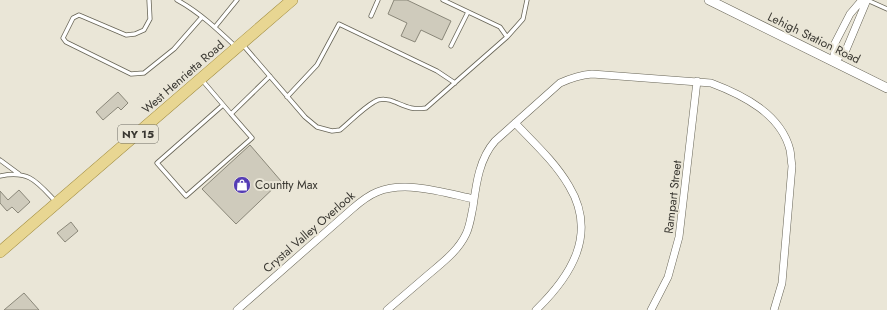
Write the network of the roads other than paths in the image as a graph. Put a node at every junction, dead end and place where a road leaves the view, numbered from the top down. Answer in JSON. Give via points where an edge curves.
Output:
{"nodes":[{"id":1,"x":149,"y":0,"type":"edge"},
{"id":2,"x":176,"y":0,"type":"edge"},
{"id":3,"x":237,"y":0,"type":"edge"},
{"id":4,"x":292,"y":0,"type":"edge"},
{"id":5,"x":378,"y":0,"type":"edge"},
{"id":6,"x":443,"y":0,"type":"edge"},
{"id":7,"x":527,"y":0,"type":"edge"},
{"id":8,"x":709,"y":0,"type":"edge"},
{"id":9,"x":862,"y":0,"type":"edge"},
{"id":10,"x":867,"y":0,"type":"edge"},
{"id":11,"x":887,"y":9,"type":"edge"},
{"id":12,"x":468,"y":12,"type":"junction"},
{"id":13,"x":371,"y":16,"type":"dead end"},
{"id":14,"x":202,"y":17,"type":"junction"},
{"id":15,"x":215,"y":27,"type":"junction"},
{"id":16,"x":507,"y":37,"type":"junction"},
{"id":17,"x":239,"y":46,"type":"junction"},
{"id":18,"x":451,"y":46,"type":"dead end"},
{"id":19,"x":834,"y":62,"type":"junction"},
{"id":20,"x":270,"y":76,"type":"junction"},
{"id":21,"x":201,"y":79,"type":"junction"},
{"id":22,"x":697,"y":81,"type":"junction"},
{"id":23,"x":455,"y":83,"type":"junction"},
{"id":24,"x":887,"y":88,"type":"edge"},
{"id":25,"x":287,"y":97,"type":"junction"},
{"id":26,"x":223,"y":105,"type":"junction"},
{"id":27,"x":231,"y":114,"type":"junction"},
{"id":28,"x":515,"y":123,"type":"junction"},
{"id":29,"x":0,"y":160,"type":"edge"},
{"id":30,"x":19,"y":174,"type":"junction"},
{"id":31,"x":0,"y":176,"type":"edge"},
{"id":32,"x":474,"y":199,"type":"junction"},
{"id":33,"x":57,"y":203,"type":"junction"},
{"id":34,"x":0,"y":252,"type":"edge"},
{"id":35,"x":237,"y":310,"type":"edge"},
{"id":36,"x":387,"y":310,"type":"edge"},
{"id":37,"x":536,"y":310,"type":"edge"},
{"id":38,"x":652,"y":310,"type":"edge"},
{"id":39,"x":774,"y":310,"type":"edge"}],
"edges":[{"from":1,"to":14,"type":"lane","via":[[150,19],[144,30],[135,34],[126,35],[79,15],[73,18],[63,38],[66,42],[131,74],[144,73],[174,49]]},
{"from":2,"to":14,"type":"lane"},
{"from":3,"to":15,"type":"lane"},
{"from":4,"to":17,"type":"main road","name":"West Henrietta Road","number":"NY 15"},
{"from":5,"to":13,"type":"lane"},
{"from":6,"to":12,"type":"lane"},
{"from":7,"to":16,"type":"lane","via":[[523,19]]},
{"from":8,"to":19,"type":"street","name":"Lehigh Station Road"},
{"from":9,"to":19,"type":"street","via":[[850,14],[834,45]]},
{"from":10,"to":11,"type":"lane"},
{"from":10,"to":19,"type":"street","via":[[846,50]]},
{"from":12,"to":16,"type":"lane","via":[[500,27]]},
{"from":12,"to":18,"type":"lane"},
{"from":14,"to":15,"type":"lane"},
{"from":15,"to":17,"type":"lane"},
{"from":16,"to":23,"type":"lane"},
{"from":17,"to":20,"type":"lane"},
{"from":17,"to":21,"type":"main road","name":"West Henrietta Road","number":"NY 15"},
{"from":19,"to":24,"type":"street","name":"Lehigh Station Road"},
{"from":20,"to":25,"type":"lane"},
{"from":20,"to":27,"type":"lane"},
{"from":21,"to":26,"type":"lane"},
{"from":21,"to":33,"type":"main road","name":"West Henrietta Road","number":"NY 15"},
{"from":22,"to":28,"type":"street","via":[[580,75],[560,83]]},
{"from":22,"to":38,"type":"street","name":"Rampart Street","via":[[679,237],[668,277]]},
{"from":22,"to":39,"type":"street","via":[[725,88],[753,103],[776,123],[788,142],[792,166],[782,283]]},
{"from":23,"to":25,"type":"lane","via":[[426,108],[405,108],[394,101],[375,101],[340,130],[332,131],[317,127]]},
{"from":23,"to":25,"type":"lane","via":[[437,71],[339,24],[317,65]]},
{"from":26,"to":27,"type":"lane"},
{"from":26,"to":27,"type":"lane","via":[[157,163],[186,196],[252,138]]},
{"from":28,"to":32,"type":"street","via":[[486,153]]},
{"from":28,"to":37,"type":"street","via":[[570,186],[576,198],[582,226],[581,240],[570,268]]},
{"from":29,"to":30,"type":"lane"},
{"from":30,"to":31,"type":"lane"},
{"from":30,"to":33,"type":"lane","via":[[34,180]]},
{"from":32,"to":35,"type":"street","name":"Crystal Valley Overlook","via":[[414,188],[400,187],[377,192],[352,209]]},
{"from":32,"to":36,"type":"street","via":[[467,232],[457,248]]},
{"from":33,"to":34,"type":"main road","name":"West Henrietta Road","number":"NY 15"}]}
